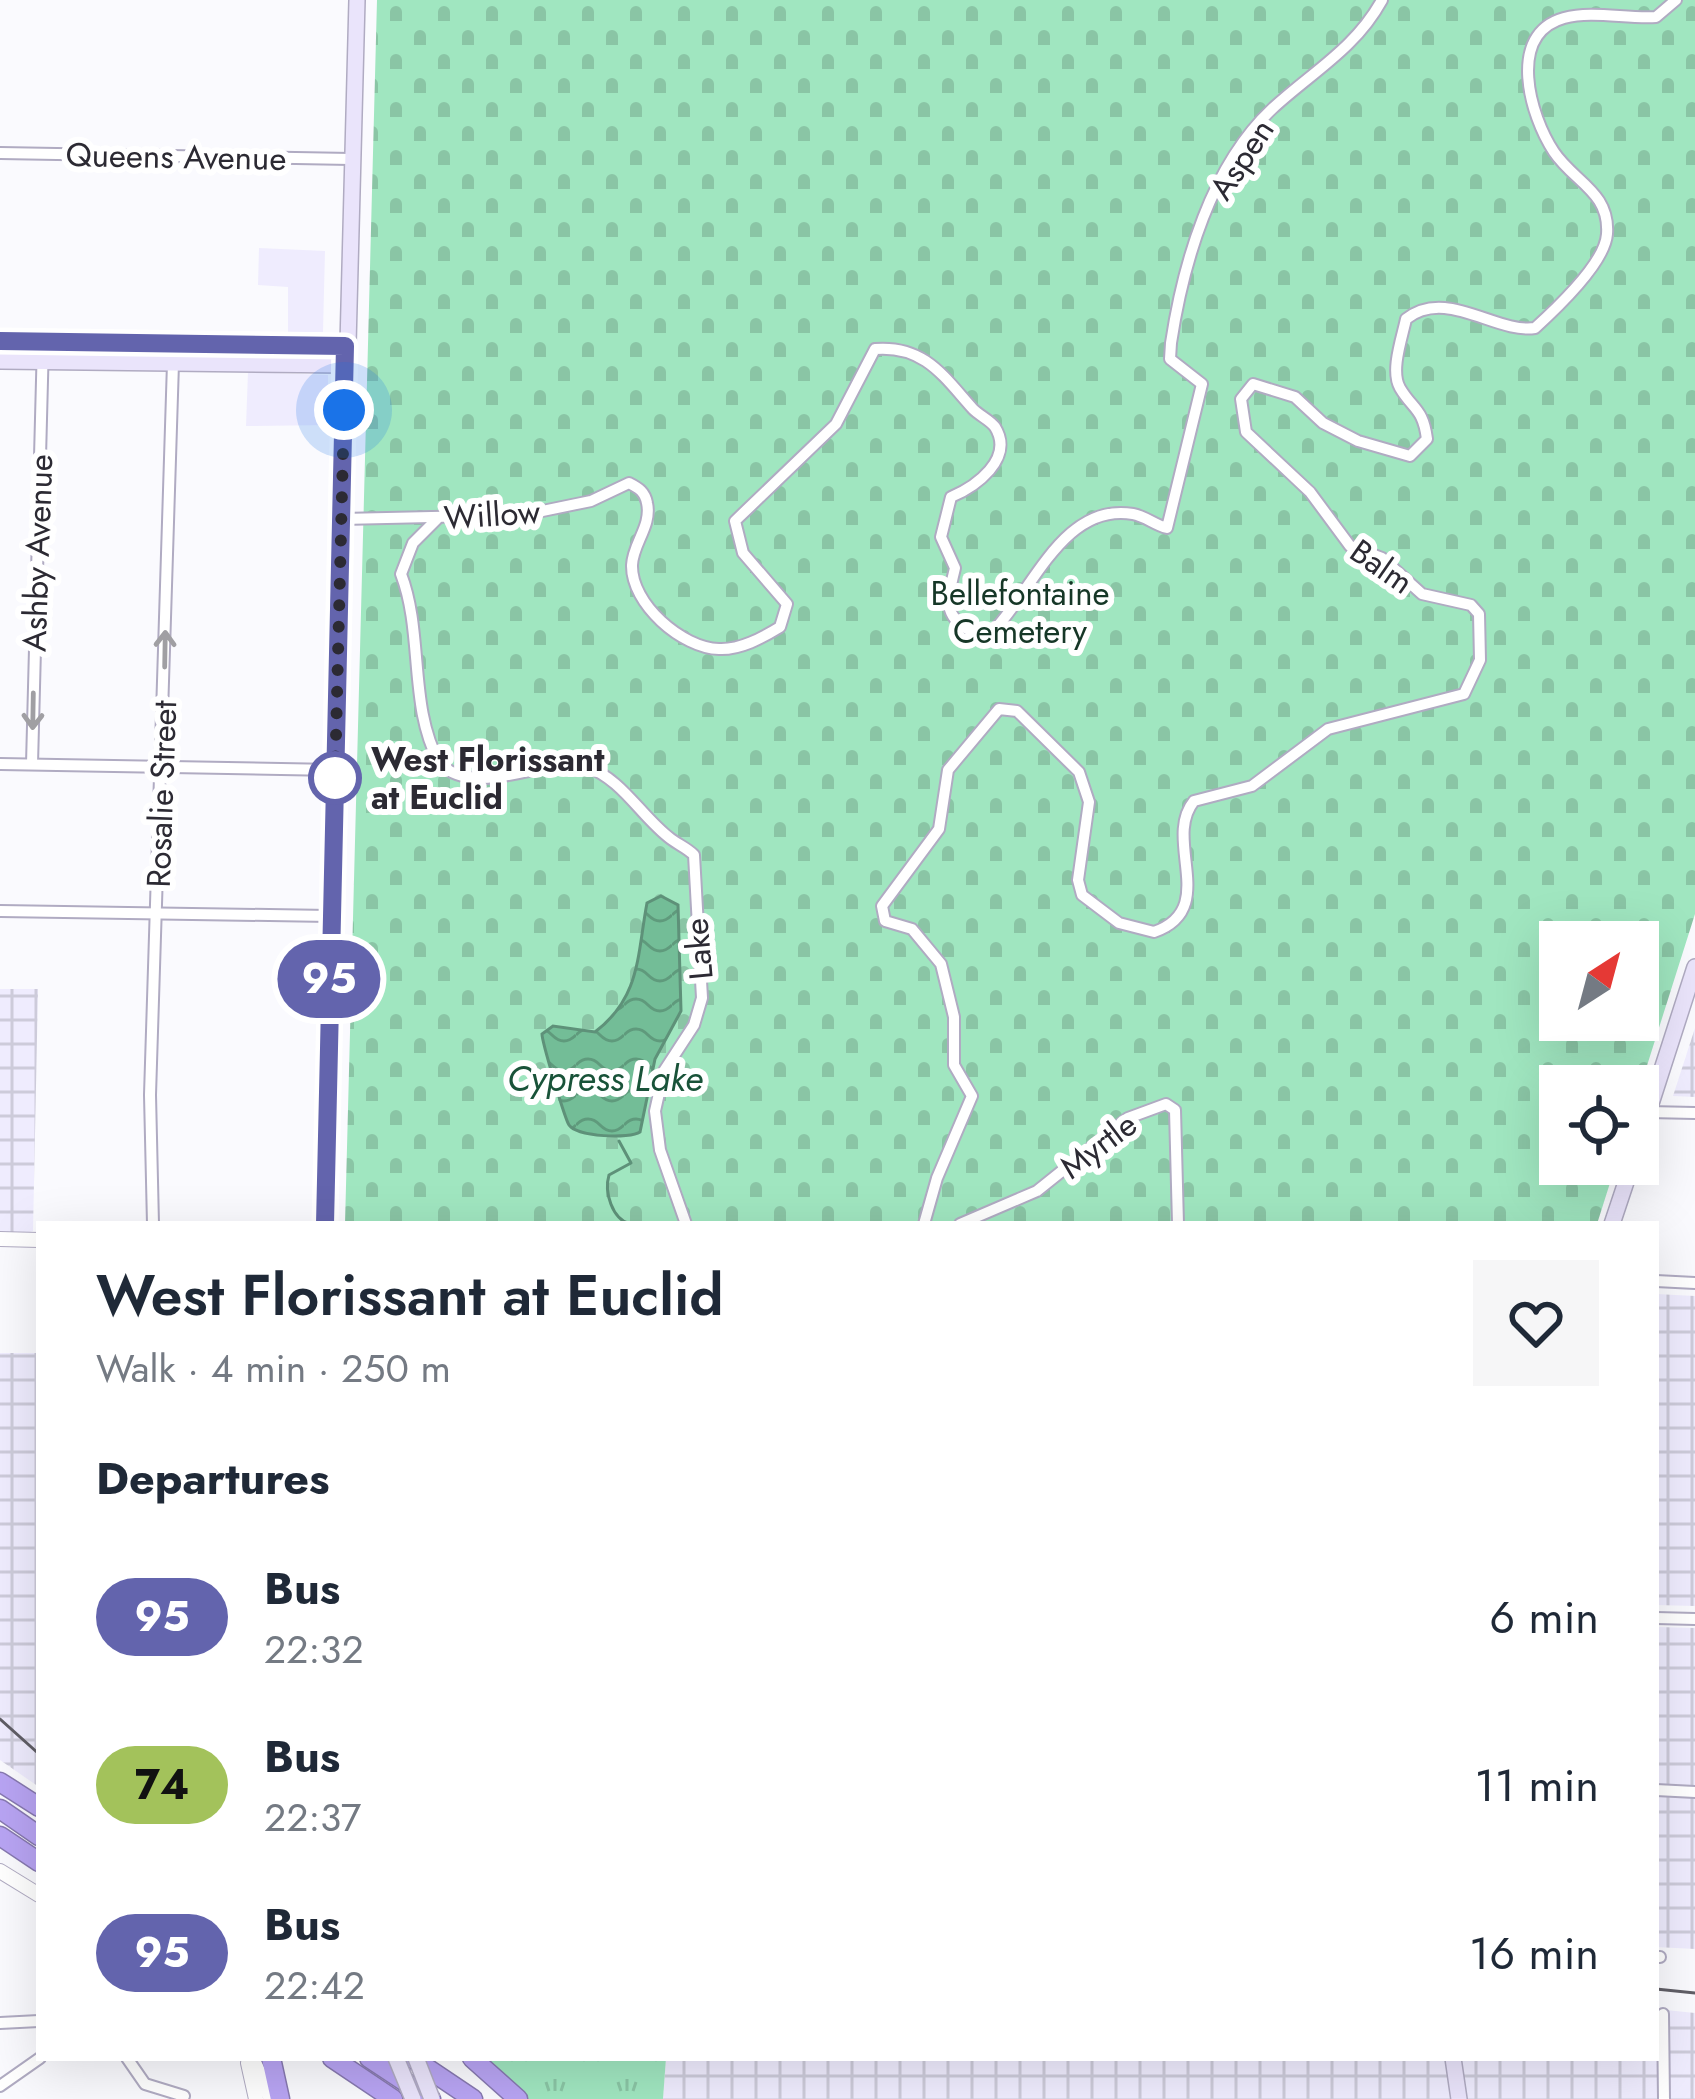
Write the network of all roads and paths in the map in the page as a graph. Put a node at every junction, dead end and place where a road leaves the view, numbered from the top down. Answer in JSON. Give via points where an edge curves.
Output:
{"nodes":[{"id":1,"x":357,"y":0,"type":"edge"},
{"id":2,"x":1382,"y":0,"type":"edge"},
{"id":3,"x":1676,"y":0,"type":"edge"},
{"id":4,"x":0,"y":153,"type":"edge"},
{"id":5,"x":351,"y":159,"type":"junction"},
{"id":6,"x":0,"y":341,"type":"edge"},
{"id":7,"x":43,"y":342,"type":"junction"},
{"id":8,"x":345,"y":346,"type":"junction"},
{"id":9,"x":0,"y":361,"type":"edge"},
{"id":10,"x":42,"y":362,"type":"junction"},
{"id":11,"x":172,"y":363,"type":"junction"},
{"id":12,"x":345,"y":365,"type":"junction"},
{"id":13,"x":634,"y":486,"type":"joint"},
{"id":14,"x":437,"y":518,"type":"junction"},
{"id":15,"x":342,"y":519,"type":"junction"},
{"id":16,"x":0,"y":764,"type":"edge"},
{"id":17,"x":32,"y":764,"type":"junction"},
{"id":18,"x":162,"y":766,"type":"junction"},
{"id":19,"x":335,"y":770,"type":"junction"},
{"id":20,"x":0,"y":911,"type":"edge"},
{"id":21,"x":157,"y":914,"type":"junction"},
{"id":22,"x":330,"y":916,"type":"junction"},
{"id":23,"x":1695,"y":967,"type":"edge"},
{"id":24,"x":1659,"y":1078,"type":"edge"},
{"id":25,"x":1659,"y":1112,"type":"edge"},
{"id":26,"x":1695,"y":1113,"type":"edge"},
{"id":27,"x":1624,"y":1185,"type":"edge"},
{"id":28,"x":153,"y":1221,"type":"edge"},
{"id":29,"x":325,"y":1221,"type":"edge"},
{"id":30,"x":685,"y":1221,"type":"edge"},
{"id":31,"x":926,"y":1221,"type":"edge"},
{"id":32,"x":967,"y":1221,"type":"edge"},
{"id":33,"x":1178,"y":1221,"type":"edge"},
{"id":34,"x":1613,"y":1221,"type":"edge"},
{"id":35,"x":0,"y":1239,"type":"edge"},
{"id":36,"x":36,"y":1240,"type":"edge"},
{"id":37,"x":1659,"y":1281,"type":"edge"},
{"id":38,"x":1695,"y":1283,"type":"edge"},
{"id":39,"x":1659,"y":1618,"type":"edge"},
{"id":40,"x":1695,"y":1618,"type":"edge"},
{"id":41,"x":0,"y":1782,"type":"edge"},
{"id":42,"x":1659,"y":1790,"type":"edge"},
{"id":43,"x":1695,"y":1792,"type":"edge"},
{"id":44,"x":36,"y":1806,"type":"edge"},
{"id":45,"x":0,"y":1809,"type":"edge"},
{"id":46,"x":36,"y":1834,"type":"edge"},
{"id":47,"x":0,"y":1836,"type":"edge"},
{"id":48,"x":36,"y":1860,"type":"edge"},
{"id":49,"x":0,"y":1871,"type":"edge"},
{"id":50,"x":36,"y":1893,"type":"edge"},
{"id":51,"x":1663,"y":2014,"type":"dead end"},
{"id":52,"x":36,"y":2020,"type":"edge"},
{"id":53,"x":0,"y":2023,"type":"edge"},
{"id":54,"x":36,"y":2061,"type":"edge"},
{"id":55,"x":129,"y":2061,"type":"edge"},
{"id":56,"x":250,"y":2061,"type":"edge"},
{"id":57,"x":251,"y":2061,"type":"edge"},
{"id":58,"x":271,"y":2061,"type":"edge"},
{"id":59,"x":336,"y":2061,"type":"edge"},
{"id":60,"x":374,"y":2061,"type":"edge"},
{"id":61,"x":398,"y":2061,"type":"edge"},
{"id":62,"x":415,"y":2061,"type":"edge"},
{"id":63,"x":418,"y":2061,"type":"edge"},
{"id":64,"x":475,"y":2061,"type":"edge"},
{"id":65,"x":1453,"y":2061,"type":"edge"},
{"id":66,"x":0,"y":2086,"type":"edge"},
{"id":67,"x":184,"y":2096,"type":"edge"},
{"id":68,"x":256,"y":2099,"type":"edge"},
{"id":69,"x":276,"y":2099,"type":"edge"},
{"id":70,"x":393,"y":2099,"type":"edge"},
{"id":71,"x":413,"y":2099,"type":"edge"},
{"id":72,"x":432,"y":2099,"type":"edge"},
{"id":73,"x":473,"y":2099,"type":"edge"},
{"id":74,"x":518,"y":2099,"type":"edge"},
{"id":75,"x":1459,"y":2099,"type":"edge"},
{"id":76,"x":1664,"y":2099,"type":"edge"}],
"edges":[{"from":1,"to":5,"type":"main road"},
{"from":2,"to":13,"type":"street","name":"Aspen","via":[[1360,36],[1271,110],[1221,180],[1188,266],[1170,359],[1202,384],[1167,528],[1138,514],[1087,521],[1070,530],[994,630],[960,625],[946,599],[955,568],[941,519],[951,497],[989,473],[997,430],[943,370],[888,348],[866,358],[836,424],[734,526],[743,553],[780,593],[788,614],[780,627],[722,650],[699,645],[649,609],[632,564],[647,521]]},
{"from":3,"to":31,"type":"street","name":"Balm","via":[[1656,17],[1564,17],[1537,32],[1531,94],[1554,152],[1601,204],[1602,254],[1535,328],[1454,310],[1410,315],[1399,386],[1421,411],[1427,440],[1411,457],[1358,441],[1276,388],[1247,387],[1240,414],[1262,451],[1310,492],[1349,546],[1382,558],[1422,594],[1471,605],[1480,628],[1464,694],[1328,729],[1252,786],[1192,804],[1183,826],[1189,878],[1181,914],[1168,928],[1137,929],[1091,904],[1078,880],[1087,789],[1071,761],[1008,707],[948,770],[939,829],[886,895],[885,921],[912,929],[941,964],[954,1016],[954,1065],[972,1096]]},
{"from":4,"to":5,"type":"street","name":"Queens Avenue"},
{"from":5,"to":8,"type":"main road"},
{"from":6,"to":7,"type":"main road"},
{"from":7,"to":8,"type":"main road"},
{"from":7,"to":10,"type":"street","name":"Ashby Avenue"},
{"from":8,"to":12,"type":"main road"},
{"from":9,"to":10,"type":"main road"},
{"from":10,"to":11,"type":"main road"},
{"from":10,"to":17,"type":"street","name":"Ashby Avenue","one_way":true},
{"from":11,"to":12,"type":"main road"},
{"from":18,"to":11,"type":"street","name":"Rosalie Street","one_way":true},
{"from":12,"to":15,"type":"main road"},
{"from":13,"to":14,"type":"street","name":"Willow","via":[[559,509]]},
{"from":14,"to":15,"type":"street","name":"Willow"},
{"from":14,"to":30,"type":"street","name":"Lake","via":[[413,543],[401,574],[416,617],[434,754],[446,770],[532,774],[586,766],[694,855],[702,998],[664,1071],[656,1111],[660,1150]]},
{"from":15,"to":19,"type":"main road"},
{"from":16,"to":17,"type":"street"},
{"from":17,"to":18,"type":"street"},
{"from":18,"to":19,"type":"street"},
{"from":18,"to":21,"type":"street","name":"Rosalie Street"},
{"from":19,"to":22,"type":"main road"},
{"from":20,"to":21,"type":"street"},
{"from":21,"to":22,"type":"street"},
{"from":21,"to":28,"type":"street","name":"Rosalie Street"},
{"from":22,"to":29,"type":"main road"},
{"from":23,"to":24,"type":"main road"},
{"from":25,"to":26,"type":"street"},
{"from":27,"to":34,"type":"main road"},
{"from":32,"to":33,"type":"street","name":"Myrtle","via":[[1037,1191],[1128,1118],[1174,1104]]},
{"from":35,"to":36,"type":"street"},
{"from":37,"to":38,"type":"street"},
{"from":39,"to":40,"type":"street"},
{"from":41,"to":44,"type":"highway"},
{"from":42,"to":43,"type":"street"},
{"from":45,"to":46,"type":"highway"},
{"from":47,"to":48,"type":"highway"},
{"from":49,"to":50,"type":"street"},
{"from":51,"to":76,"type":"street"},
{"from":52,"to":53,"type":"street"},
{"from":54,"to":66,"type":"street"},
{"from":55,"to":67,"type":"street","via":[[146,2084]]},
{"from":56,"to":68,"type":"street"},
{"from":57,"to":69,"type":"street"},
{"from":58,"to":69,"type":"highway"},
{"from":59,"to":70,"type":"highway"},
{"from":60,"to":72,"type":"highway"},
{"from":61,"to":71,"type":"main road","bridge":true},
{"from":62,"to":72,"type":"main road","bridge":true},
{"from":63,"to":73,"type":"highway"},
{"from":64,"to":74,"type":"highway"},
{"from":65,"to":75,"type":"main road"}]}
